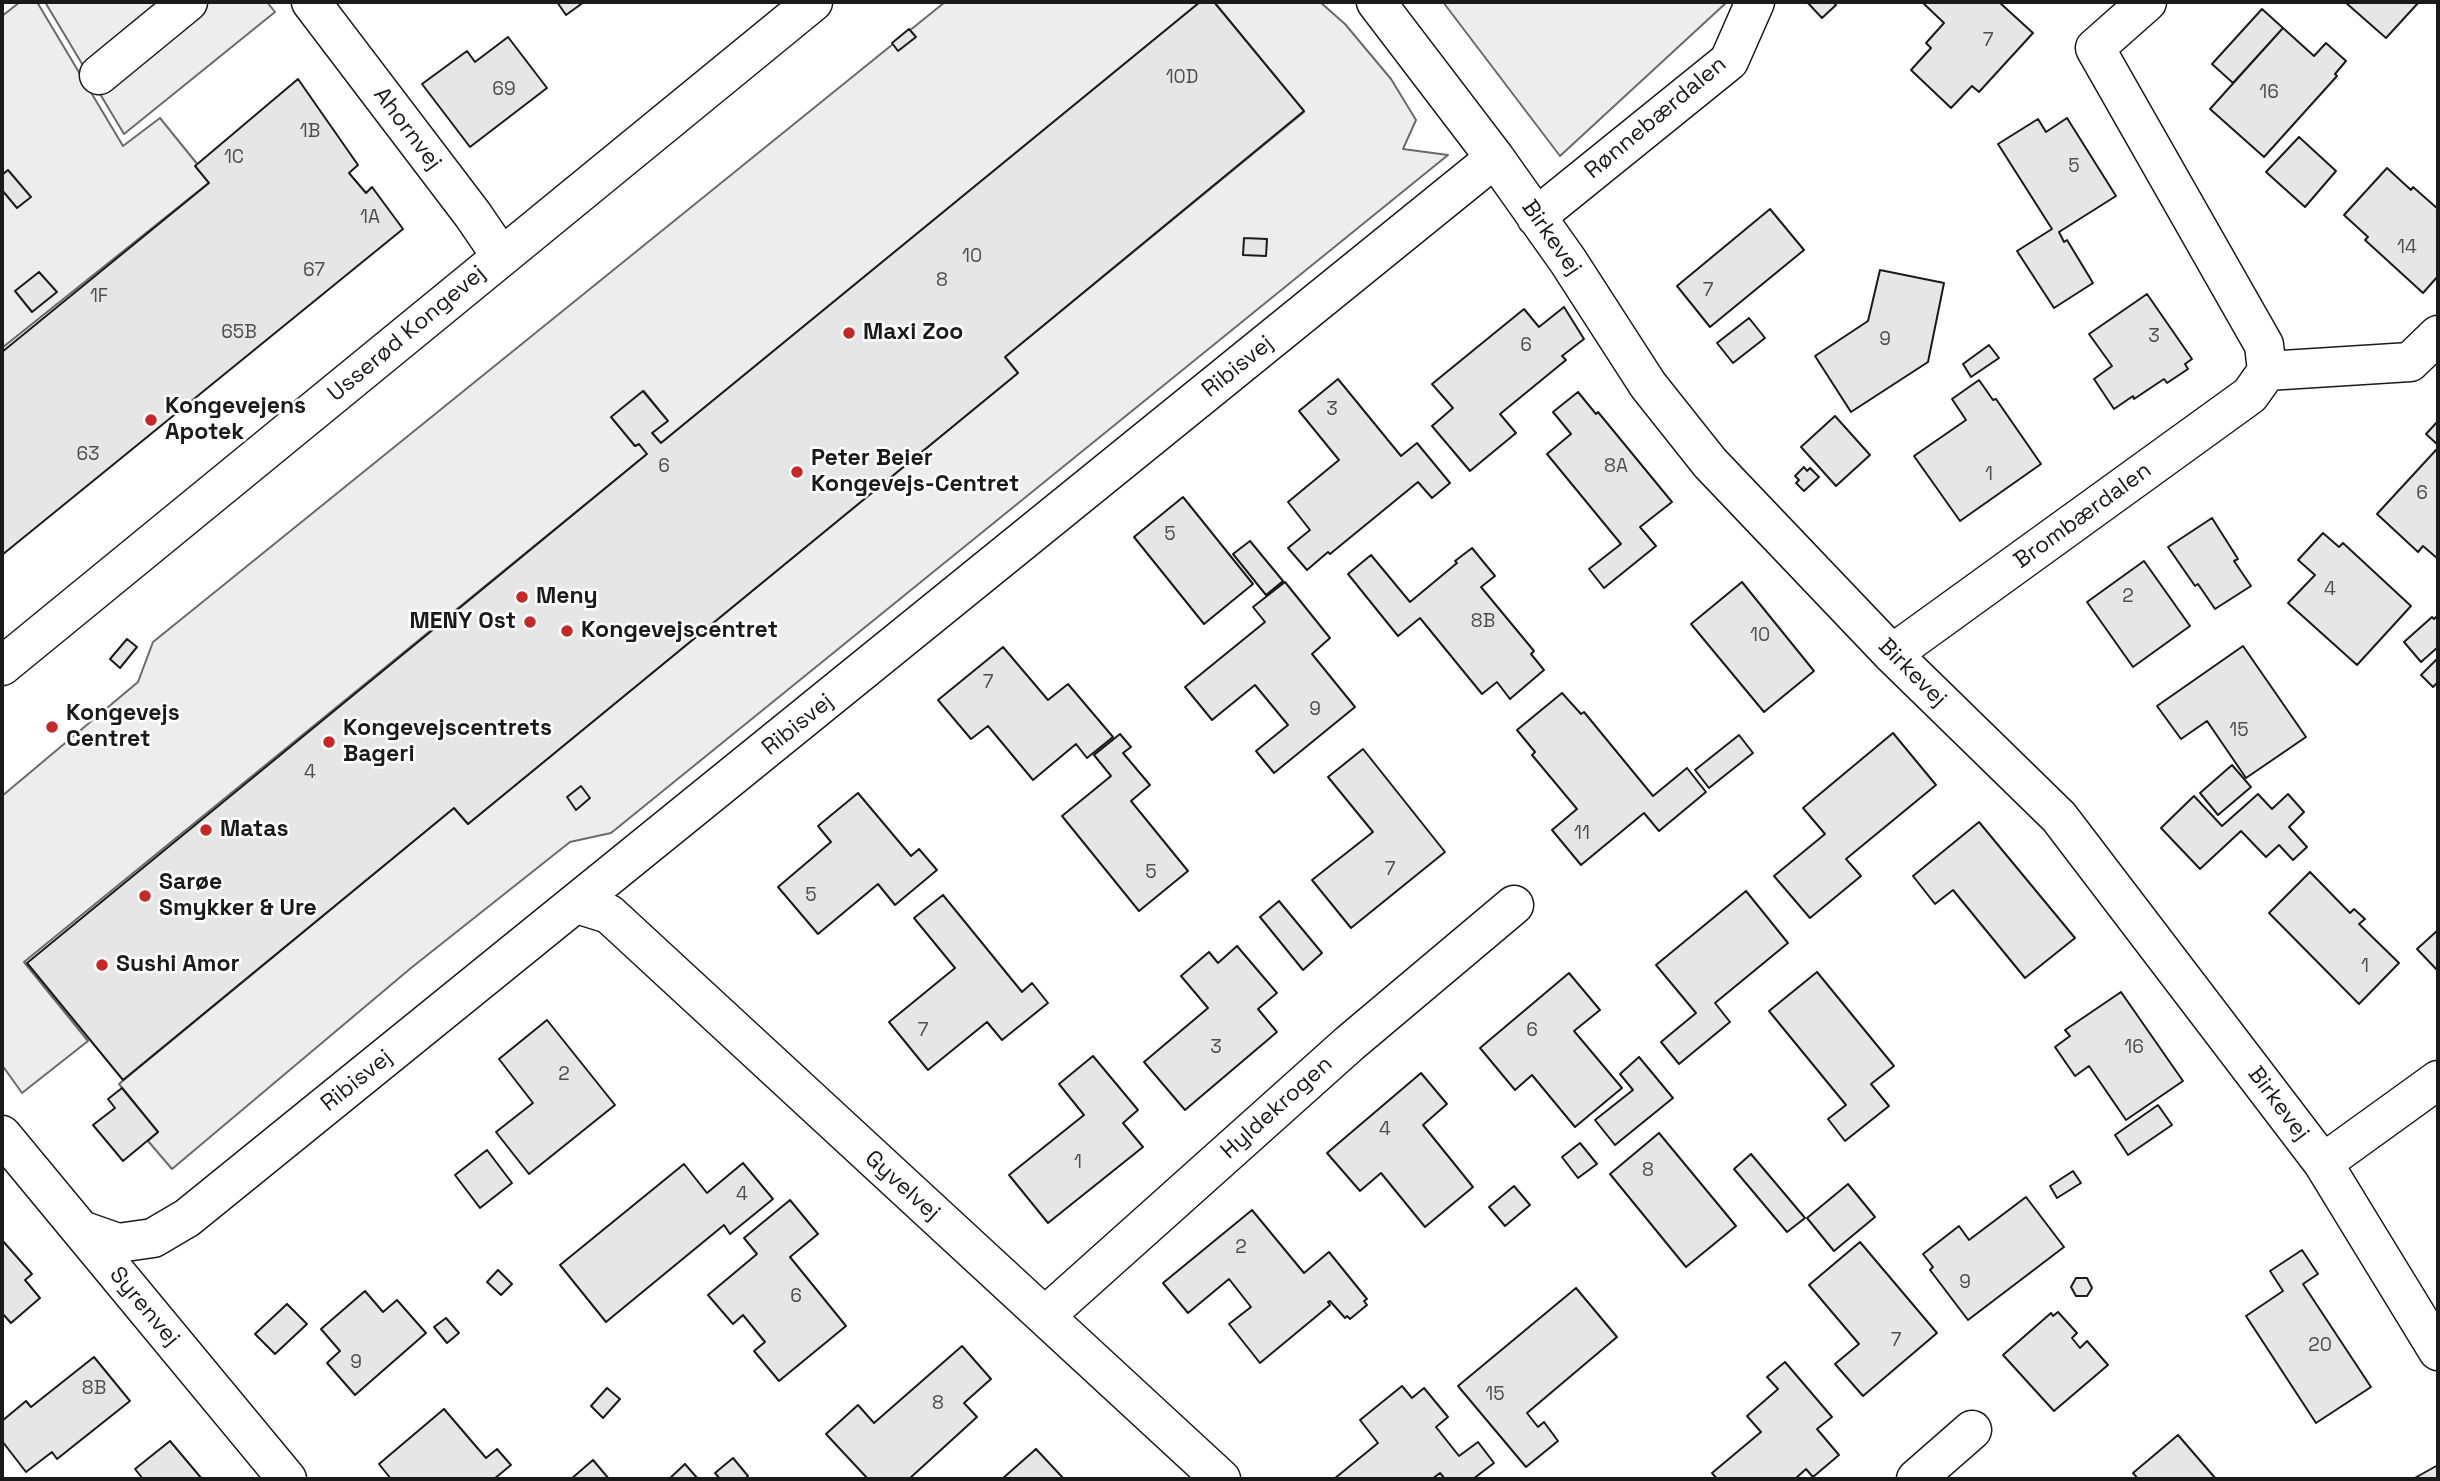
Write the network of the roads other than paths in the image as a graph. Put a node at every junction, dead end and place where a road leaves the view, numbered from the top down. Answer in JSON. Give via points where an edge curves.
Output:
{"nodes":[{"id":1,"x":188,"y":2,"type":"edge"},
{"id":2,"x":311,"y":2,"type":"edge"},
{"id":3,"x":813,"y":2,"type":"edge"},
{"id":4,"x":1376,"y":2,"type":"edge"},
{"id":5,"x":1755,"y":2,"type":"edge"},
{"id":6,"x":2147,"y":2,"type":"edge"},
{"id":7,"x":99,"y":75,"type":"dead end"},
{"id":8,"x":1495,"y":158,"type":"junction"},
{"id":9,"x":1536,"y":217,"type":"junction"},
{"id":10,"x":501,"y":256,"type":"junction"},
{"id":11,"x":2438,"y":335,"type":"edge"},
{"id":12,"x":2267,"y":371,"type":"junction"},
{"id":13,"x":1892,"y":654,"type":"junction"},
{"id":14,"x":2,"y":666,"type":"edge"},
{"id":15,"x":578,"y":904,"type":"junction"},
{"id":16,"x":1514,"y":905,"type":"dead end"},
{"id":17,"x":2438,"y":1080,"type":"edge"},
{"id":18,"x":2,"y":1135,"type":"edge"},
{"id":19,"x":2323,"y":1163,"type":"junction"},
{"id":20,"x":81,"y":1230,"type":"junction"},
{"id":21,"x":1045,"y":1316,"type":"junction"},
{"id":22,"x":2438,"y":1351,"type":"edge"},
{"id":23,"x":1972,"y":1430,"type":"dead end"},
{"id":24,"x":287,"y":1479,"type":"edge"},
{"id":25,"x":1221,"y":1479,"type":"edge"},
{"id":26,"x":1916,"y":1479,"type":"edge"}],
"edges":[{"from":1,"to":7,"type":"street"},
{"from":2,"to":10,"type":"street","name":"Ahornvej"},
{"from":3,"to":10,"type":"street","name":"Usserød Kongevej"},
{"from":4,"to":8,"type":"street","name":"Birkevej"},
{"from":5,"to":9,"type":"street","name":"Rønnebærdalen","via":[[1729,61]]},
{"from":6,"to":12,"type":"street","via":[[2095,48],[2264,345]]},
{"from":8,"to":9,"type":"street","name":"Birkevej"},
{"from":8,"to":15,"type":"street","name":"Ribisvej"},
{"from":9,"to":13,"type":"street","name":"Birkevej","via":[[1648,385],[1710,463]]},
{"from":10,"to":14,"type":"street","name":"Usserød Kongevej"},
{"from":11,"to":12,"type":"street","via":[[2410,362]]},
{"from":12,"to":13,"type":"street","name":"Brombærdalen","via":[[2250,395]]},
{"from":13,"to":19,"type":"street","name":"Birkevej","via":[[2059,817]]},
{"from":15,"to":20,"type":"street","name":"Ribisvej","via":[[187,1218],[153,1238],[118,1243]]},
{"from":15,"to":21,"type":"street","name":"Gyvelvej","via":[[609,914]]},
{"from":16,"to":21,"type":"street","name":"Hyldekrogen","via":[[1350,1043]]},
{"from":17,"to":19,"type":"street"},
{"from":18,"to":20,"type":"street","name":"Syrenvej"},
{"from":19,"to":22,"type":"street","name":"Birkevej"},
{"from":20,"to":24,"type":"street","name":"Syrenvej"},
{"from":21,"to":25,"type":"street","name":"Gyvelvej"},
{"from":23,"to":26,"type":"street"}]}
